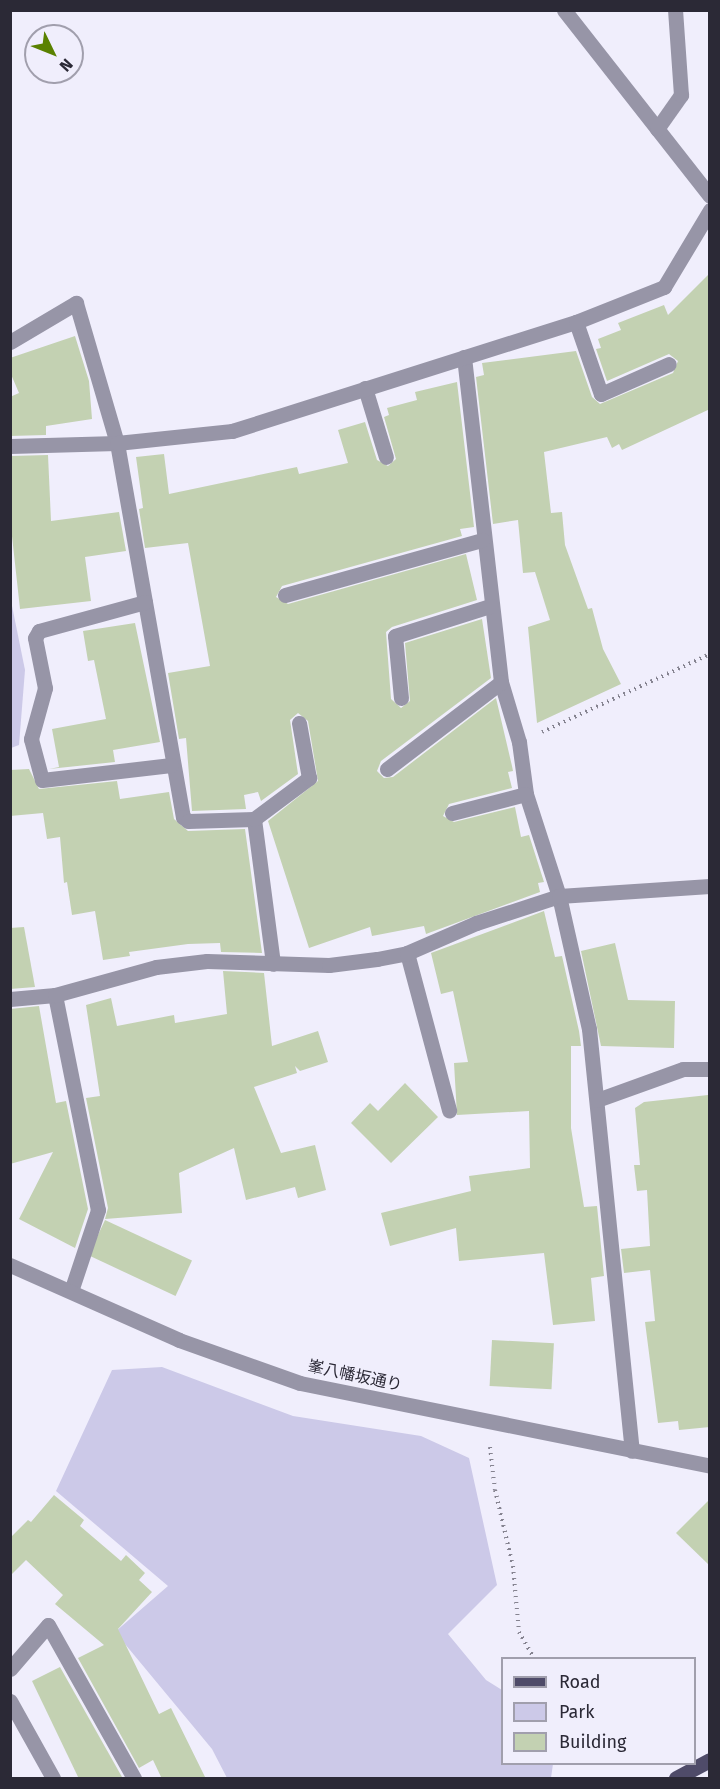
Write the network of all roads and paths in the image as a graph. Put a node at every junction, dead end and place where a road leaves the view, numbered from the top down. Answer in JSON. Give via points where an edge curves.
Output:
{"nodes":[{"id":1,"x":564,"y":10,"type":"edge"},
{"id":2,"x":675,"y":10,"type":"edge"},
{"id":3,"x":657,"y":129,"type":"junction"},
{"id":4,"x":710,"y":196,"type":"edge"},
{"id":5,"x":710,"y":210,"type":"edge"},
{"id":6,"x":576,"y":322,"type":"junction"},
{"id":7,"x":10,"y":342,"type":"edge"},
{"id":8,"x":464,"y":357,"type":"junction"},
{"id":9,"x":669,"y":364,"type":"dead end"},
{"id":10,"x":364,"y":388,"type":"junction"},
{"id":11,"x":117,"y":443,"type":"junction"},
{"id":12,"x":10,"y":446,"type":"edge"},
{"id":13,"x":386,"y":457,"type":"dead end"},
{"id":14,"x":482,"y":540,"type":"junction"},
{"id":15,"x":285,"y":595,"type":"dead end"},
{"id":16,"x":145,"y":603,"type":"junction"},
{"id":17,"x":490,"y":606,"type":"junction"},
{"id":18,"x":710,"y":654,"type":"edge"},
{"id":19,"x":501,"y":682,"type":"junction"},
{"id":20,"x":401,"y":698,"type":"dead end"},
{"id":21,"x":299,"y":723,"type":"dead end"},
{"id":22,"x":519,"y":742,"type":"junction"},
{"id":23,"x":171,"y":765,"type":"junction"},
{"id":24,"x":387,"y":769,"type":"dead end"},
{"id":25,"x":526,"y":794,"type":"junction"},
{"id":26,"x":452,"y":813,"type":"dead end"},
{"id":27,"x":254,"y":819,"type":"junction"},
{"id":28,"x":710,"y":886,"type":"edge"},
{"id":29,"x":559,"y":896,"type":"junction"},
{"id":30,"x":407,"y":953,"type":"junction"},
{"id":31,"x":273,"y":964,"type":"junction"},
{"id":32,"x":55,"y":995,"type":"junction"},
{"id":33,"x":10,"y":999,"type":"edge"},
{"id":34,"x":710,"y":1069,"type":"edge"},
{"id":35,"x":597,"y":1100,"type":"junction"},
{"id":36,"x":449,"y":1110,"type":"dead end"},
{"id":37,"x":10,"y":1265,"type":"edge"},
{"id":38,"x":71,"y":1291,"type":"junction"},
{"id":39,"x":488,"y":1421,"type":"junction"},
{"id":40,"x":632,"y":1451,"type":"junction"},
{"id":41,"x":710,"y":1466,"type":"edge"},
{"id":42,"x":533,"y":1657,"type":"edge"},
{"id":43,"x":10,"y":1670,"type":"edge"},
{"id":44,"x":10,"y":1701,"type":"edge"},
{"id":45,"x":710,"y":1760,"type":"edge"},
{"id":46,"x":53,"y":1779,"type":"edge"},
{"id":47,"x":134,"y":1779,"type":"edge"},
{"id":48,"x":676,"y":1779,"type":"edge"}],
"edges":[{"from":1,"to":3,"type":"street"},
{"from":2,"to":3,"type":"street","via":[[681,95]]},
{"from":3,"to":4,"type":"street"},
{"from":5,"to":6,"type":"street","via":[[664,287]]},
{"from":6,"to":8,"type":"street"},
{"from":6,"to":9,"type":"street","via":[[601,394]]},
{"from":7,"to":11,"type":"street","via":[[76,303]]},
{"from":8,"to":10,"type":"street"},
{"from":8,"to":14,"type":"street"},
{"from":10,"to":11,"type":"street","via":[[232,431]]},
{"from":10,"to":13,"type":"street"},
{"from":11,"to":12,"type":"street"},
{"from":11,"to":16,"type":"street"},
{"from":14,"to":15,"type":"street"},
{"from":14,"to":17,"type":"street"},
{"from":16,"to":23,"type":"street"},
{"from":16,"to":23,"type":"street","via":[[39,631],[35,638],[45,688],[31,739],[42,780]]},
{"from":17,"to":19,"type":"street"},
{"from":17,"to":20,"type":"street","via":[[395,636]]},
{"from":18,"to":22,"type":"path"},
{"from":19,"to":22,"type":"street"},
{"from":19,"to":24,"type":"street"},
{"from":21,"to":27,"type":"street","via":[[309,778]]},
{"from":22,"to":25,"type":"street"},
{"from":23,"to":27,"type":"street","via":[[183,817]]},
{"from":25,"to":26,"type":"street"},
{"from":25,"to":29,"type":"street"},
{"from":27,"to":31,"type":"street"},
{"from":28,"to":29,"type":"street"},
{"from":29,"to":30,"type":"street","via":[[476,923]]},
{"from":29,"to":35,"type":"street","via":[[589,1029]]},
{"from":30,"to":31,"type":"street","via":[[329,965]]},
{"from":30,"to":36,"type":"street"},
{"from":31,"to":32,"type":"street","via":[[207,961],[156,967]]},
{"from":32,"to":33,"type":"street"},
{"from":32,"to":38,"type":"street","via":[[98,1210]]},
{"from":34,"to":35,"type":"street","via":[[683,1069]]},
{"from":35,"to":40,"type":"street"},
{"from":37,"to":38,"type":"street","name":"峯八幡坂通り"},
{"from":38,"to":39,"type":"street","name":"峯八幡坂通り","via":[[246,1366],[341,1394]]},
{"from":39,"to":40,"type":"street","name":"峯八幡坂通り"},
{"from":39,"to":42,"type":"path","via":[[495,1490],[513,1566],[519,1632]]},
{"from":40,"to":41,"type":"street","name":"峯八幡坂通り"},
{"from":43,"to":47,"type":"street","via":[[48,1625]]},
{"from":44,"to":46,"type":"street"},
{"from":45,"to":48,"type":"main road"}]}
